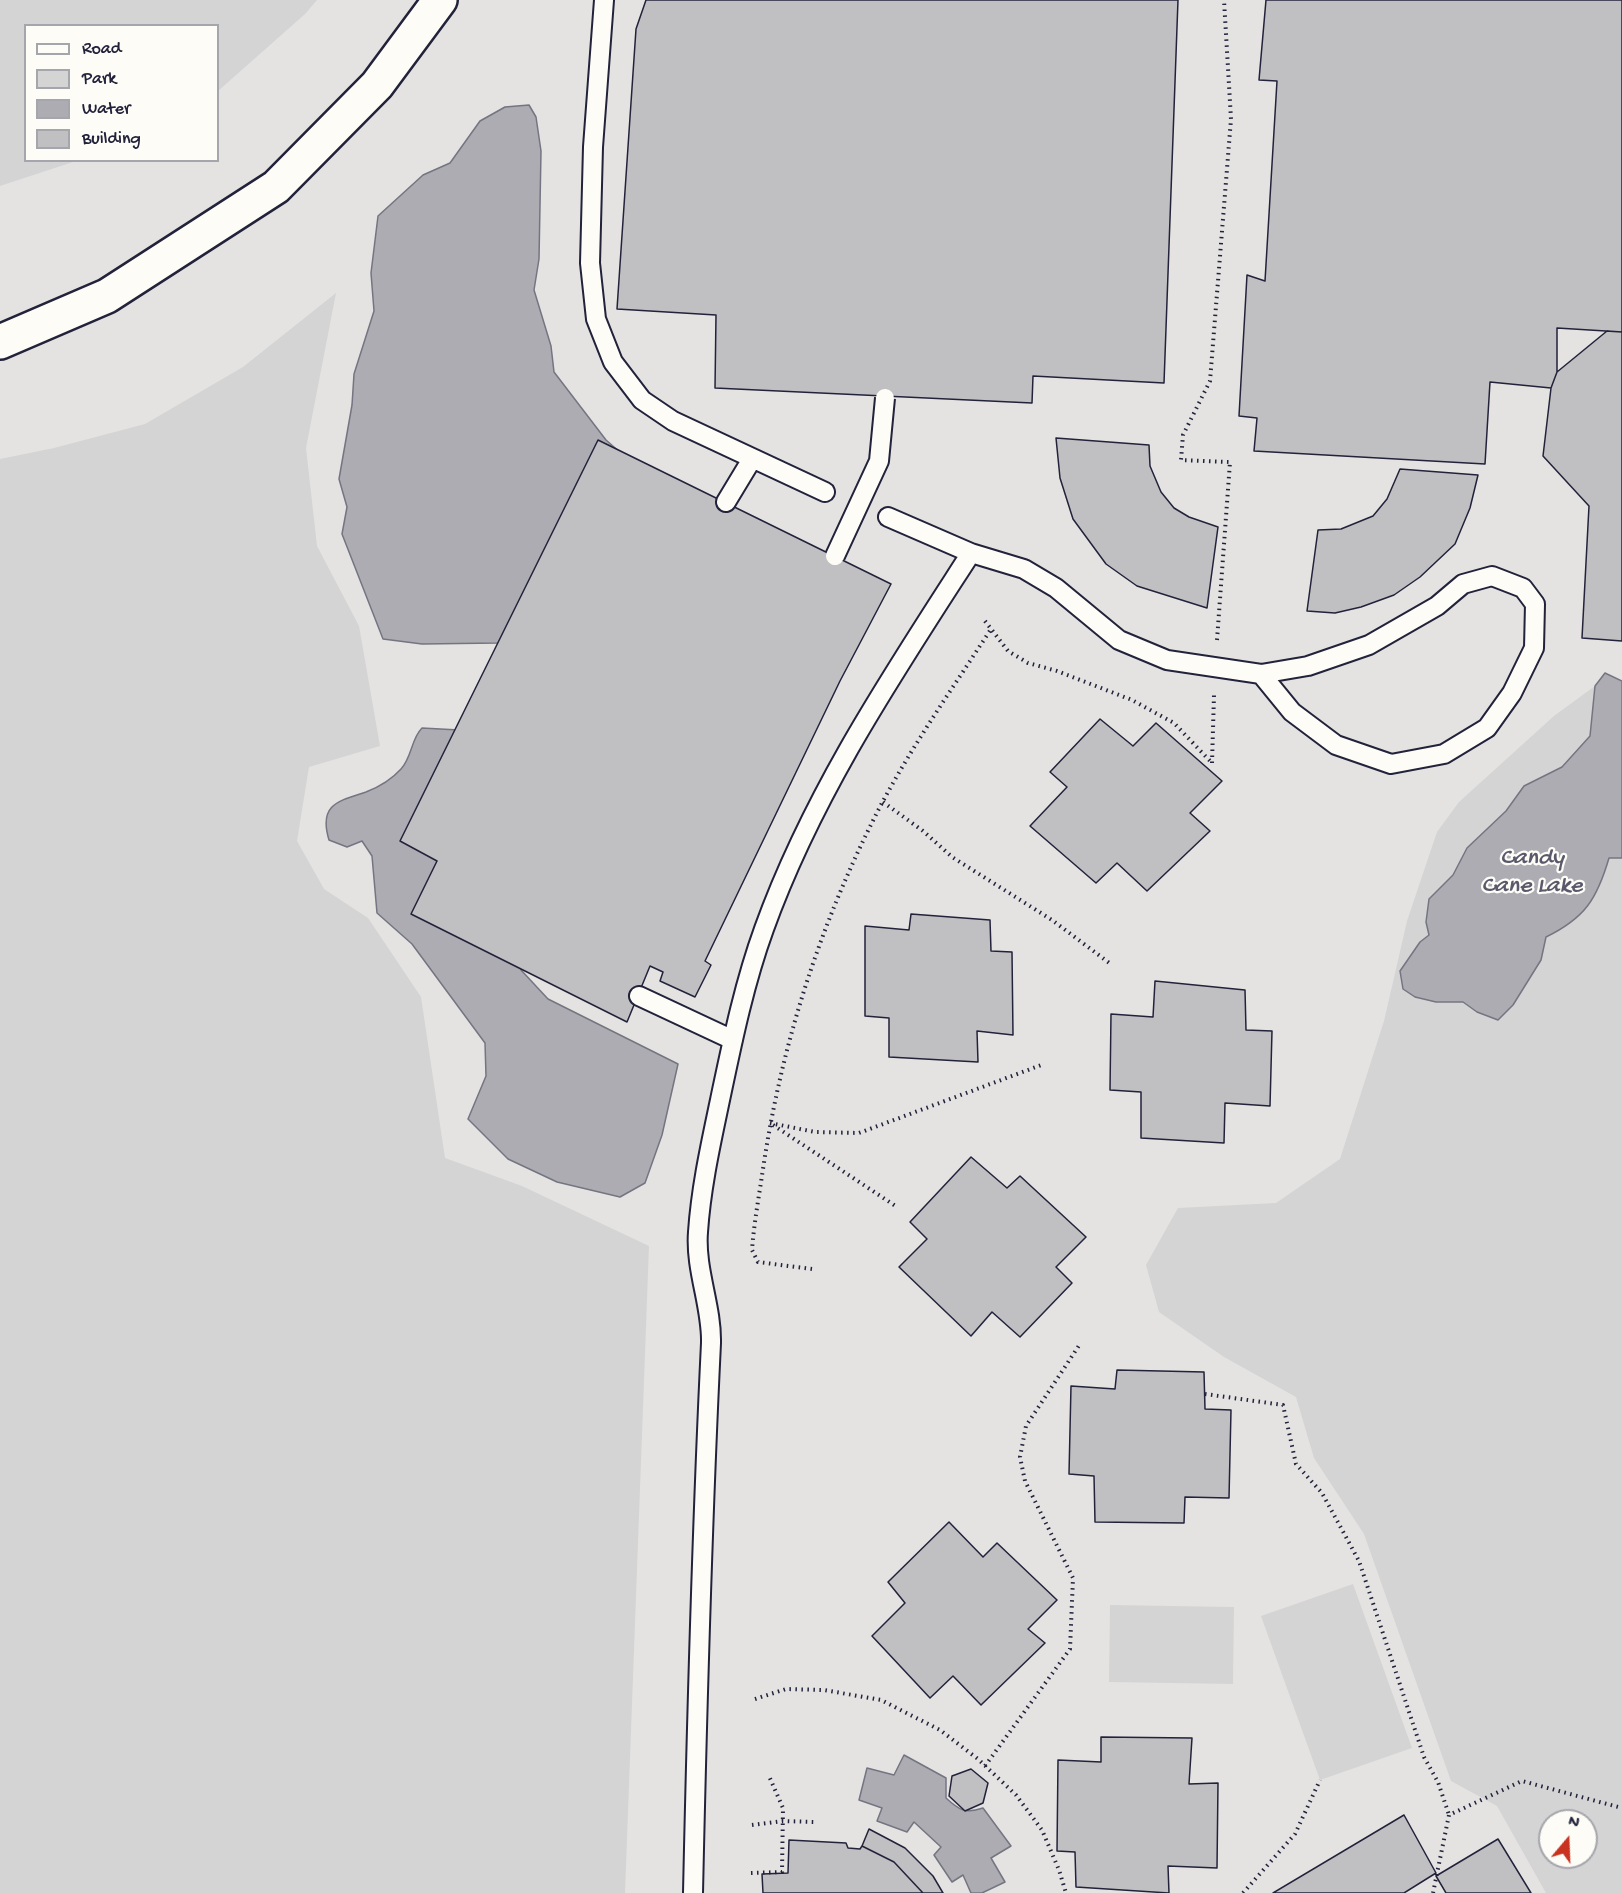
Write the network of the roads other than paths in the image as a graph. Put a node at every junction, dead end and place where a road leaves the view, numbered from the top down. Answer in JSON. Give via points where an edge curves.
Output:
{"nodes":[{"id":1,"x":440,"y":0,"type":"edge"},
{"id":2,"x":604,"y":0,"type":"edge"},
{"id":3,"x":0,"y":342,"type":"edge"},
{"id":4,"x":885,"y":398,"type":"dead end"},
{"id":5,"x":752,"y":459,"type":"junction"},
{"id":6,"x":825,"y":492,"type":"dead end"},
{"id":7,"x":726,"y":502,"type":"dead end"},
{"id":8,"x":888,"y":517,"type":"dead end"},
{"id":9,"x":971,"y":553,"type":"junction"},
{"id":10,"x":834,"y":556,"type":"dead end"},
{"id":11,"x":1261,"y":674,"type":"junction"},
{"id":12,"x":639,"y":996,"type":"dead end"},
{"id":13,"x":733,"y":1040,"type":"junction"},
{"id":14,"x":693,"y":1893,"type":"edge"}],
"edges":[{"from":1,"to":3,"type":"street","via":[[377,85],[276,187],[107,296]]},
{"from":2,"to":5,"type":"lane","via":[[592,159],[590,263],[596,319],[613,362],[642,400],[673,421]]},
{"from":4,"to":10,"type":"lane","bridge":true,"via":[[879,461]]},
{"from":5,"to":6,"type":"lane"},
{"from":5,"to":7,"type":"lane"},
{"from":8,"to":9,"type":"lane"},
{"from":9,"to":11,"type":"lane","via":[[1024,569],[1056,588],[1119,640],[1167,660]]},
{"from":9,"to":13,"type":"lane","via":[[873,704],[798,842],[763,932]]},
{"from":11,"to":11,"type":"lane","via":[[1292,712],[1336,745],[1391,764],[1444,754],[1487,728],[1512,693],[1534,648],[1534,603],[1523,588],[1492,576],[1463,584],[1437,606],[1369,645],[1308,666]]},
{"from":12,"to":13,"type":"lane"},
{"from":13,"to":14,"type":"lane","via":[[707,1162],[698,1235],[701,1274],[712,1321],[700,1583]]}]}
